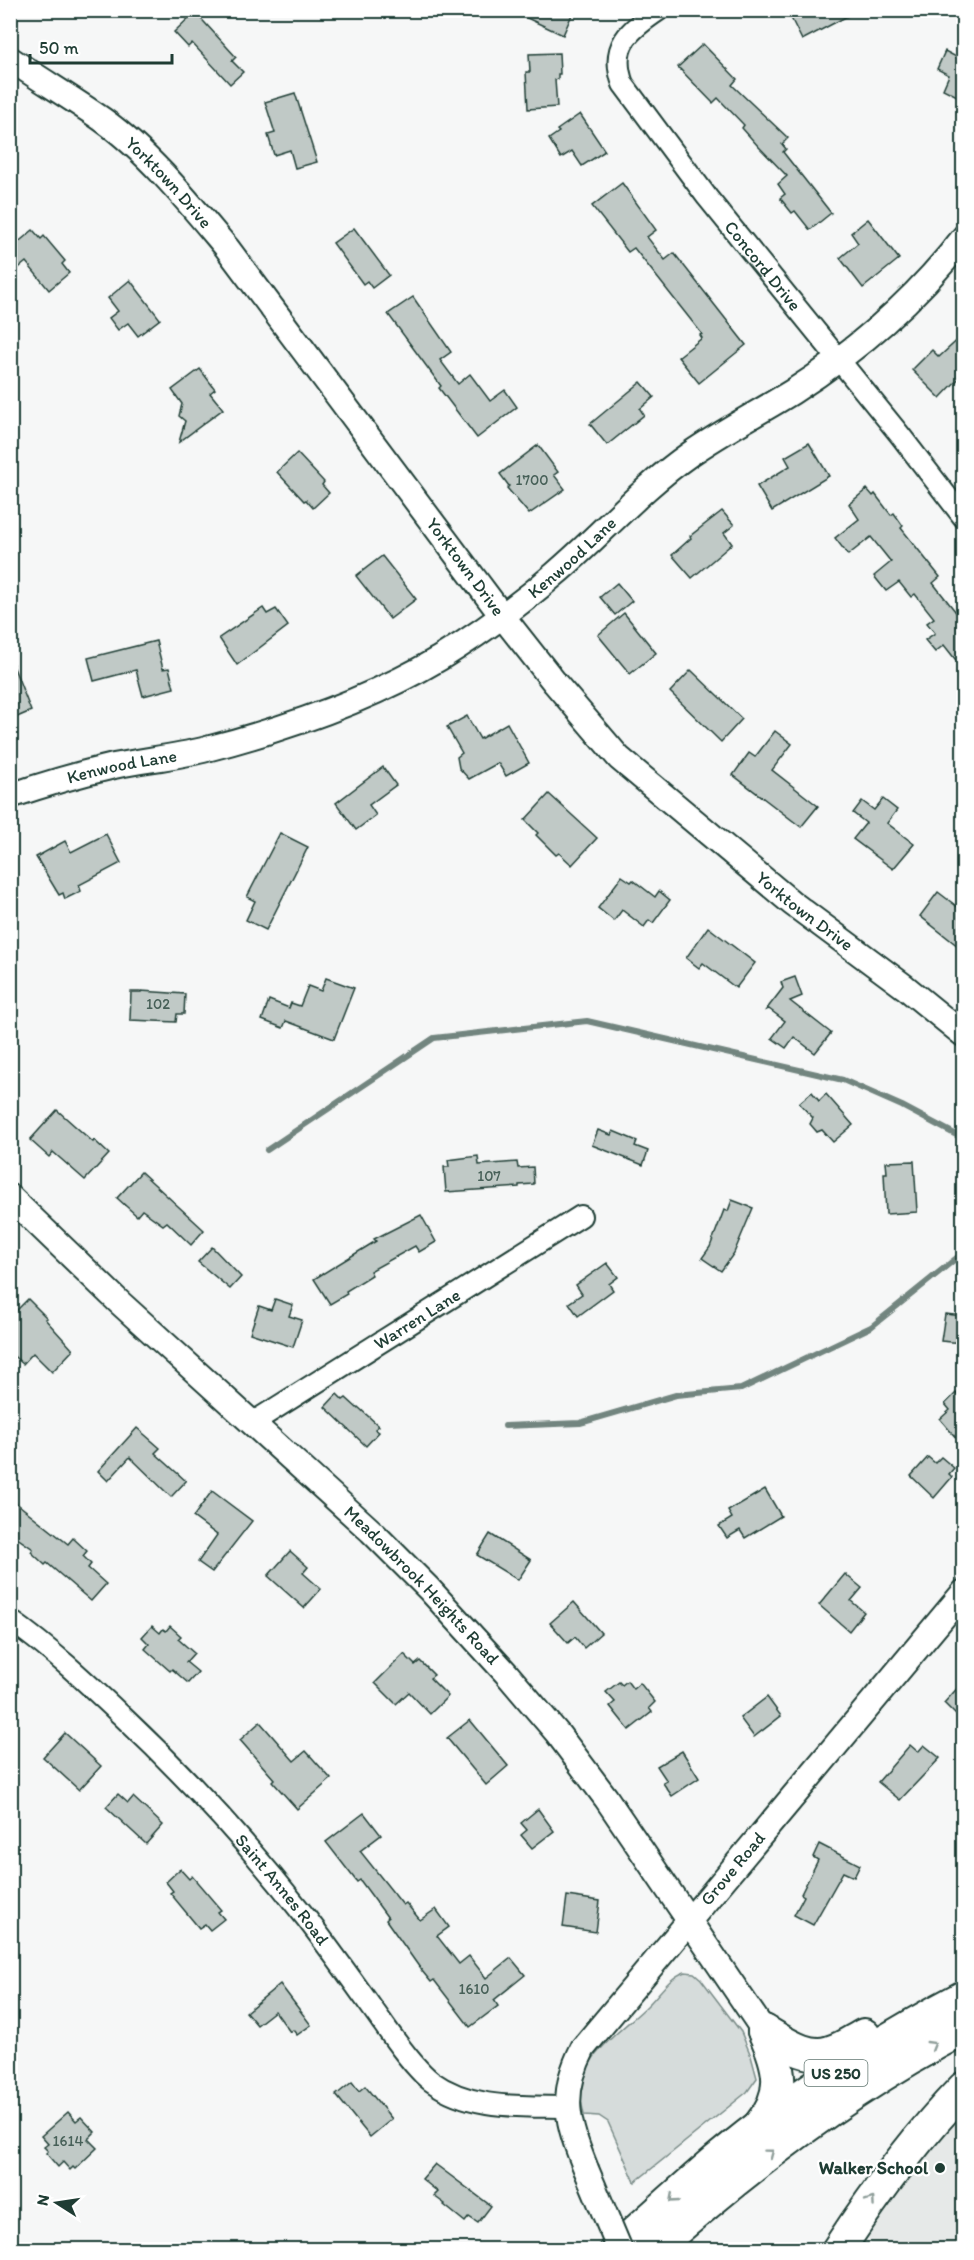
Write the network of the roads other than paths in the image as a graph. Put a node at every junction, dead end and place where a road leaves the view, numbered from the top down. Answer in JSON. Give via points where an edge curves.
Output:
{"nodes":[{"id":1,"x":659,"y":10,"type":"edge"},
{"id":2,"x":10,"y":60,"type":"edge"},
{"id":3,"x":963,"y":237,"type":"edge"},
{"id":4,"x":840,"y":359,"type":"junction"},
{"id":5,"x":963,"y":518,"type":"edge"},
{"id":6,"x":503,"y":617,"type":"junction"},
{"id":7,"x":10,"y":796,"type":"edge"},
{"id":8,"x":963,"y":1035,"type":"edge"},
{"id":9,"x":10,"y":1197,"type":"edge"},
{"id":10,"x":581,"y":1216,"type":"dead end"},
{"id":11,"x":252,"y":1424,"type":"junction"},
{"id":12,"x":963,"y":1593,"type":"edge"},
{"id":13,"x":10,"y":1620,"type":"edge"},
{"id":14,"x":689,"y":1923,"type":"junction"},
{"id":15,"x":963,"y":1997,"type":"edge"},
{"id":16,"x":922,"y":2019,"type":"junction"},
{"id":17,"x":963,"y":2028,"type":"edge"},
{"id":18,"x":764,"y":2031,"type":"junction"},
{"id":19,"x":963,"y":2088,"type":"edge"},
{"id":20,"x":567,"y":2107,"type":"junction"},
{"id":21,"x":754,"y":2131,"type":"junction"},
{"id":22,"x":720,"y":2174,"type":"junction"},
{"id":23,"x":619,"y":2250,"type":"edge"},
{"id":24,"x":653,"y":2250,"type":"edge"},
{"id":25,"x":838,"y":2250,"type":"edge"}],
"edges":[{"from":1,"to":4,"type":"street","name":"Concord Drive","via":[[636,25],[622,44],[618,58],[623,84],[707,197]]},
{"from":2,"to":6,"type":"street","name":"Yorktown Drive","via":[[104,121],[186,200],[227,248]]},
{"from":3,"to":4,"type":"street","name":"Kenwood Lane","via":[[912,298]]},
{"from":4,"to":5,"type":"street","name":"Concord Drive"},
{"from":4,"to":6,"type":"street","name":"Kenwood Lane","via":[[689,454]]},
{"from":6,"to":7,"type":"street","name":"Kenwood Lane","via":[[407,676],[308,719],[200,751],[66,777]]},
{"from":6,"to":8,"type":"street","name":"Yorktown Drive","via":[[619,758],[792,903]]},
{"from":9,"to":11,"type":"street","name":"Meadowbrook Heights Road"},
{"from":10,"to":11,"type":"street","name":"Warren Lane"},
{"from":11,"to":14,"type":"street","name":"Meadowbrook Heights Road","via":[[371,1531],[506,1673],[606,1798]]},
{"from":12,"to":14,"type":"street","name":"Grove Road"},
{"from":13,"to":20,"type":"street","name":"Saint Annes Road","via":[[97,1692],[226,1821],[278,1882],[397,2043],[429,2080],[472,2101],[498,2106]]},
{"from":14,"to":18,"type":"street","name":"Meadowbrook Heights Road"},
{"from":14,"to":20,"type":"street","name":"Grove Road","via":[[583,2048],[573,2067]]},
{"from":15,"to":16,"type":"highway","number":"US 250"},
{"from":16,"to":18,"type":"highway","via":[[884,2025],[830,2053],[820,2054],[803,2052]]},
{"from":16,"to":21,"type":"highway","number":"US 250"},
{"from":22,"to":17,"type":"highway","number":"US 250","one_way":true,"via":[[806,2126],[877,2078]]},
{"from":18,"to":21,"type":"highway","via":[[776,2059],[779,2079],[769,2114]]},
{"from":25,"to":19,"type":"highway","one_way":true,"via":[[907,2152]]},
{"from":20,"to":23,"type":"street","name":"Grove Road","bridge":true,"via":[[569,2124]]},
{"from":21,"to":22,"type":"highway","number":"US 250"},
{"from":22,"to":23,"type":"highway","number":"US 250","one_way":true},
{"from":22,"to":24,"type":"highway","number":"US 250"}]}
